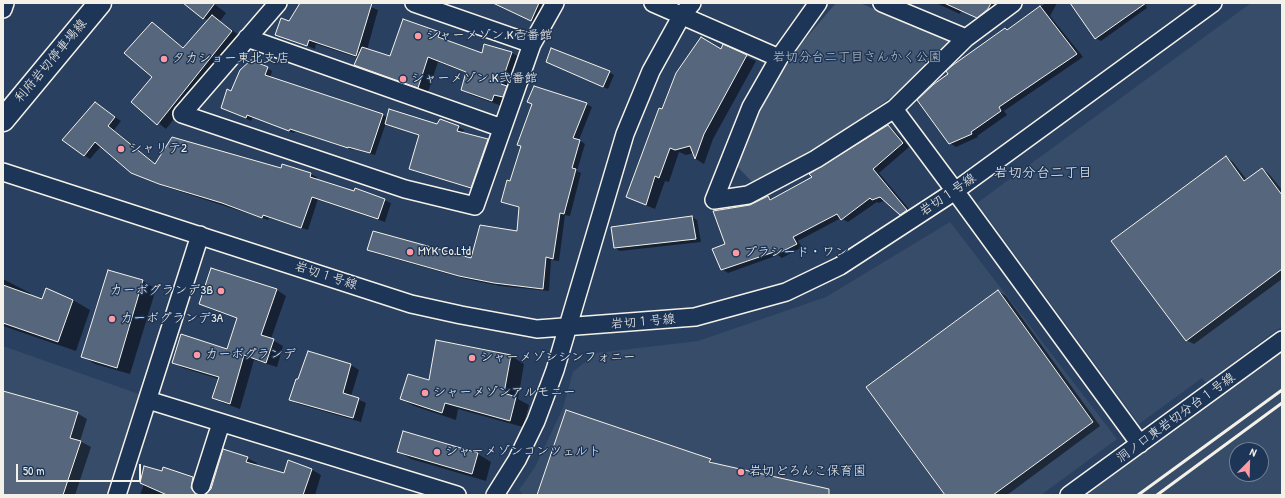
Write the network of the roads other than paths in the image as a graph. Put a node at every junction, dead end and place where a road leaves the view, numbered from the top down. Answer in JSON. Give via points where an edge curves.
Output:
{"nodes":[{"id":1,"x":5,"y":3,"type":"edge"},
{"id":2,"x":100,"y":3,"type":"edge"},
{"id":3,"x":278,"y":3,"type":"edge"},
{"id":4,"x":414,"y":3,"type":"edge"},
{"id":5,"x":555,"y":3,"type":"edge"},
{"id":6,"x":653,"y":3,"type":"edge"},
{"id":7,"x":818,"y":3,"type":"edge"},
{"id":8,"x":882,"y":3,"type":"edge"},
{"id":9,"x":1013,"y":3,"type":"edge"},
{"id":10,"x":1213,"y":3,"type":"edge"},
{"id":11,"x":444,"y":8,"type":"edge"},
{"id":12,"x":3,"y":9,"type":"edge"},
{"id":13,"x":687,"y":9,"type":"edge"},
{"id":14,"x":247,"y":38,"type":"junction"},
{"id":15,"x":966,"y":38,"type":"junction"},
{"id":16,"x":532,"y":44,"type":"junction"},
{"id":17,"x":779,"y":58,"type":"junction"},
{"id":18,"x":894,"y":109,"type":"junction"},
{"id":19,"x":3,"y":120,"type":"edge"},
{"id":20,"x":502,"y":128,"type":"junction"},
{"id":21,"x":3,"y":172,"type":"edge"},
{"id":22,"x":955,"y":191,"type":"junction"},
{"id":23,"x":200,"y":235,"type":"junction"},
{"id":24,"x":568,"y":327,"type":"junction"},
{"id":25,"x":1282,"y":340,"type":"edge"},
{"id":26,"x":148,"y":400,"type":"junction"},
{"id":27,"x":221,"y":423,"type":"junction"},
{"id":28,"x":1140,"y":444,"type":"junction"},
{"id":29,"x":201,"y":486,"type":"dead end"},
{"id":30,"x":117,"y":495,"type":"edge"},
{"id":31,"x":457,"y":495,"type":"edge"},
{"id":32,"x":495,"y":495,"type":"edge"},
{"id":33,"x":1069,"y":495,"type":"edge"}],
"edges":[{"from":1,"to":12,"type":"street"},
{"from":2,"to":19,"type":"main road","name":"利府岩切停車場線"},
{"from":3,"to":14,"type":"street"},
{"from":4,"to":11,"type":"street"},
{"from":5,"to":16,"type":"street"},
{"from":6,"to":13,"type":"street"},
{"from":7,"to":17,"type":"street"},
{"from":8,"to":15,"type":"street"},
{"from":9,"to":15,"type":"street"},
{"from":10,"to":22,"type":"street","name":"岩切１号線"},
{"from":11,"to":16,"type":"street"},
{"from":13,"to":17,"type":"street"},
{"from":13,"to":24,"type":"street","via":[[651,72],[625,134]]},
{"from":14,"to":20,"type":"street"},
{"from":14,"to":20,"type":"street","via":[[182,114],[405,189],[475,206]]},
{"from":15,"to":18,"type":"street"},
{"from":16,"to":20,"type":"street"},
{"from":17,"to":18,"type":"street","via":[[751,107],[714,200],[748,195],[816,159]]},
{"from":18,"to":22,"type":"street"},
{"from":21,"to":23,"type":"street","name":"岩切１号線"},
{"from":22,"to":24,"type":"street","name":"岩切１号線","via":[[840,266],[786,292],[695,318]]},
{"from":22,"to":28,"type":"street"},
{"from":23,"to":24,"type":"street","name":"岩切１号線","via":[[411,304],[537,329]]},
{"from":23,"to":26,"type":"street"},
{"from":24,"to":32,"type":"street","via":[[536,421],[517,460]]},
{"from":25,"to":28,"type":"street","name":"洞ノ口東岩切分台１号線"},
{"from":26,"to":27,"type":"street"},
{"from":26,"to":30,"type":"street"},
{"from":27,"to":29,"type":"street"},
{"from":27,"to":31,"type":"street"},
{"from":28,"to":33,"type":"street","name":"洞ノ口東岩切分台１号線"}]}
